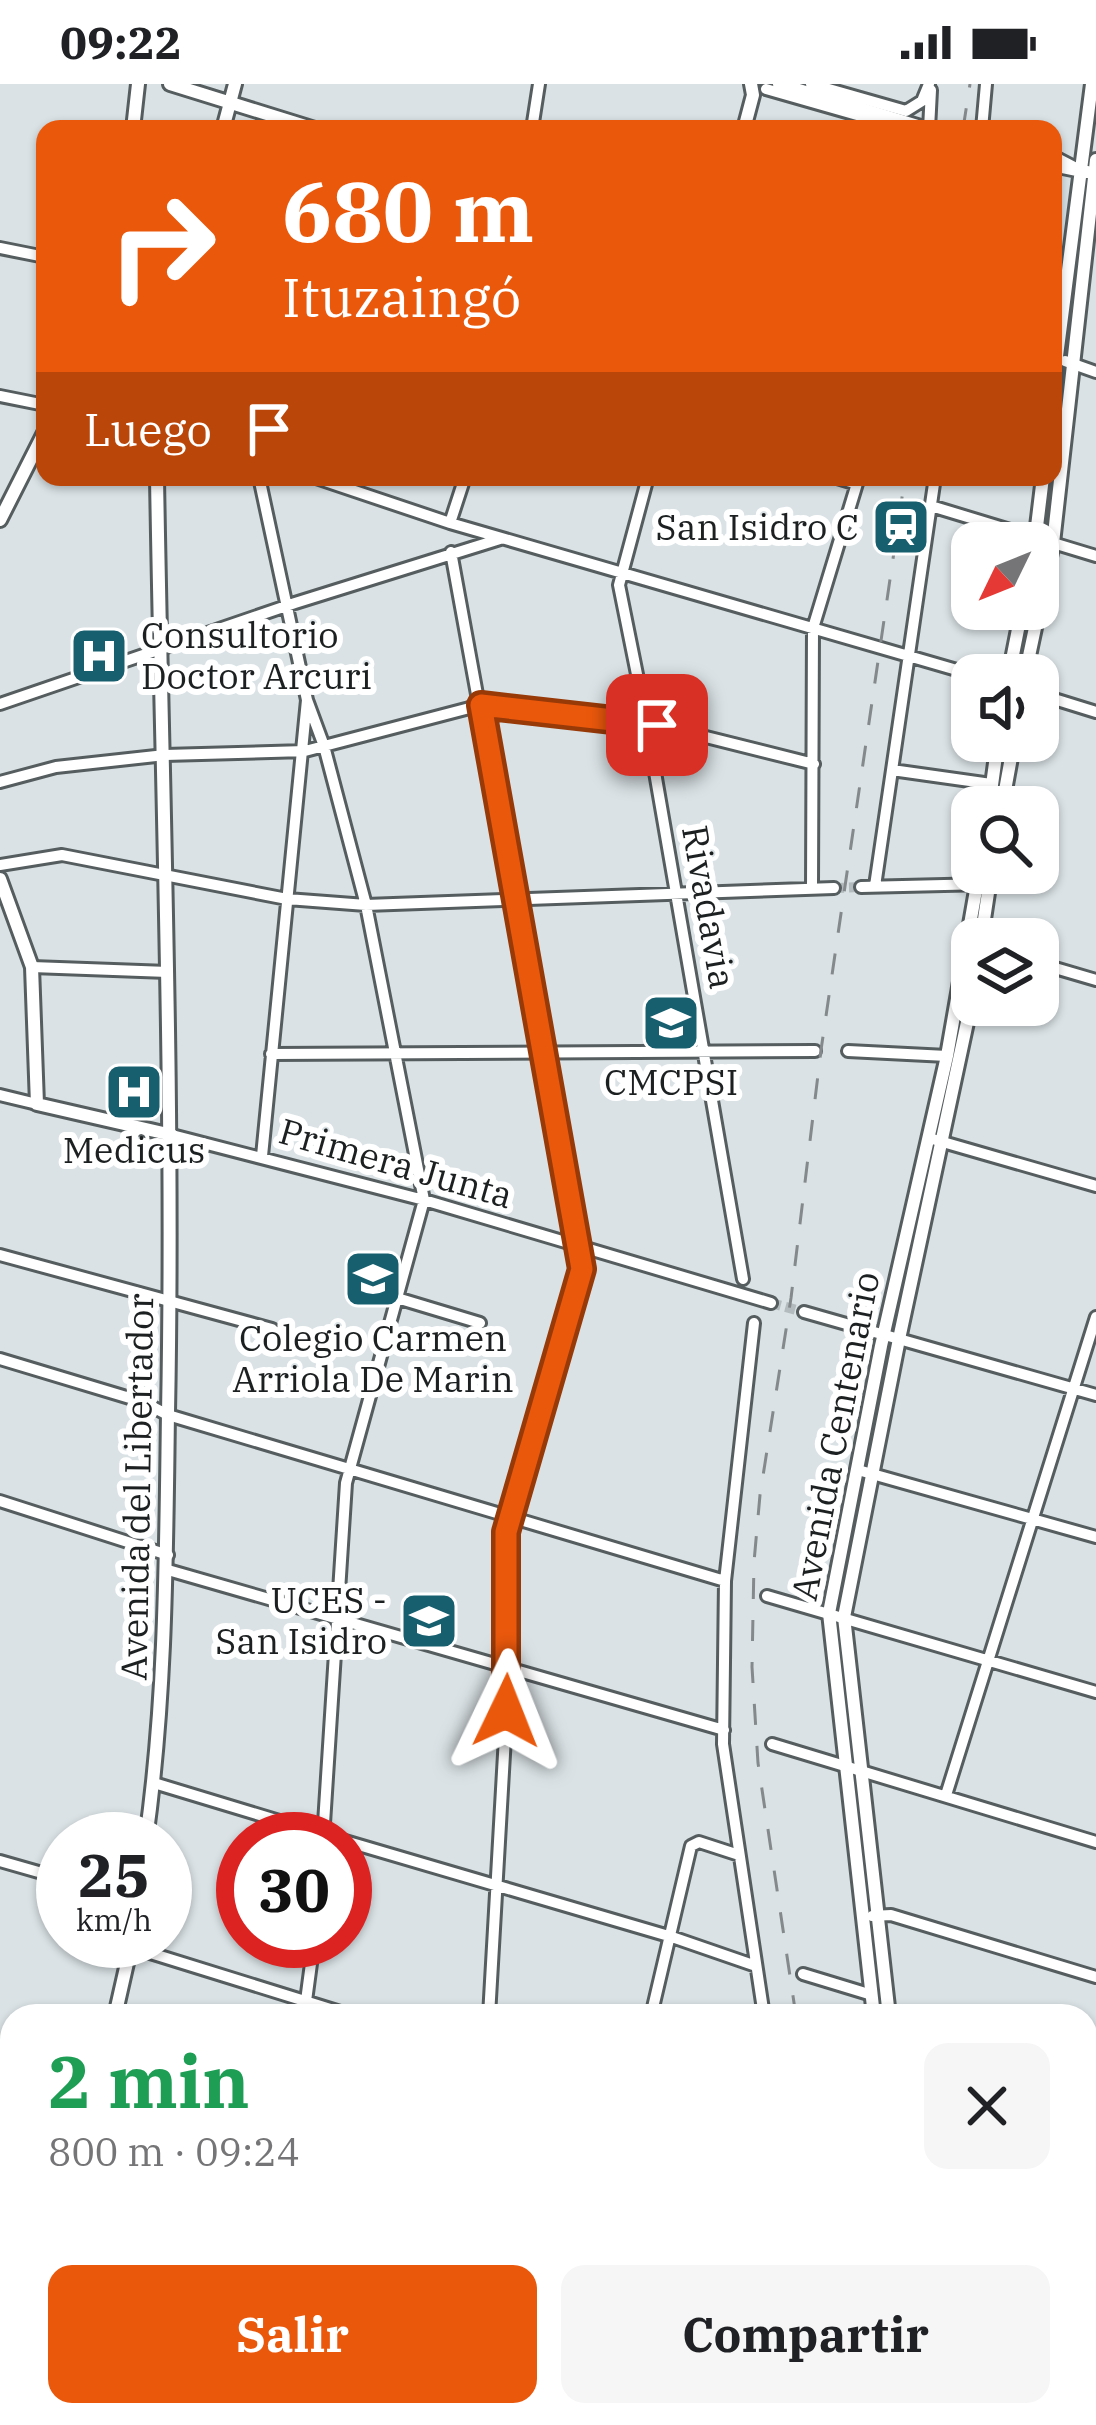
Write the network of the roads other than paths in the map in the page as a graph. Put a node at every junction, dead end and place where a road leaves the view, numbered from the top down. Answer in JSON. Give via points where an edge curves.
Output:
{"nodes":[{"id":1,"x":138,"y":84,"type":"edge"},
{"id":2,"x":170,"y":84,"type":"edge"},
{"id":3,"x":235,"y":84,"type":"edge"},
{"id":4,"x":539,"y":84,"type":"edge"},
{"id":5,"x":811,"y":84,"type":"edge"},
{"id":6,"x":930,"y":84,"type":"edge"},
{"id":7,"x":986,"y":84,"type":"edge"},
{"id":8,"x":1092,"y":84,"type":"edge"},
{"id":9,"x":768,"y":88,"type":"edge"},
{"id":10,"x":230,"y":102,"type":"junction"},
{"id":11,"x":134,"y":120,"type":"edge"},
{"id":12,"x":225,"y":120,"type":"edge"},
{"id":13,"x":287,"y":120,"type":"edge"},
{"id":14,"x":533,"y":120,"type":"edge"},
{"id":15,"x":749,"y":120,"type":"edge"},
{"id":16,"x":888,"y":120,"type":"edge"},
{"id":17,"x":888,"y":120,"type":"edge"},
{"id":18,"x":920,"y":120,"type":"edge"},
{"id":19,"x":982,"y":120,"type":"edge"},
{"id":20,"x":1062,"y":162,"type":"edge"},
{"id":21,"x":1092,"y":170,"type":"edge"},
{"id":22,"x":0,"y":248,"type":"edge"},
{"id":23,"x":36,"y":254,"type":"edge"},
{"id":24,"x":1062,"y":322,"type":"edge"},
{"id":25,"x":1062,"y":360,"type":"edge"},
{"id":26,"x":1074,"y":364,"type":"junction"},
{"id":27,"x":1096,"y":372,"type":"edge"},
{"id":28,"x":0,"y":396,"type":"edge"},
{"id":29,"x":36,"y":403,"type":"edge"},
{"id":30,"x":36,"y":449,"type":"edge"},
{"id":31,"x":1062,"y":466,"type":"edge"},
{"id":32,"x":157,"y":486,"type":"edge"},
{"id":33,"x":261,"y":486,"type":"edge"},
{"id":34,"x":340,"y":486,"type":"edge"},
{"id":35,"x":462,"y":486,"type":"edge"},
{"id":36,"x":644,"y":486,"type":"edge"},
{"id":37,"x":856,"y":486,"type":"edge"},
{"id":38,"x":934,"y":486,"type":"edge"},
{"id":39,"x":1042,"y":486,"type":"edge"},
{"id":40,"x":1060,"y":486,"type":"edge"},
{"id":41,"x":931,"y":506,"type":"junction"},
{"id":42,"x":0,"y":520,"type":"edge"},
{"id":43,"x":979,"y":522,"type":"edge"},
{"id":44,"x":1038,"y":522,"type":"edge"},
{"id":45,"x":1055,"y":522,"type":"edge"},
{"id":46,"x":450,"y":523,"type":"junction"},
{"id":47,"x":503,"y":538,"type":"junction"},
{"id":48,"x":1059,"y":545,"type":"edge"},
{"id":49,"x":451,"y":552,"type":"junction"},
{"id":50,"x":1096,"y":556,"type":"edge"},
{"id":51,"x":620,"y":573,"type":"junction"},
{"id":52,"x":286,"y":606,"type":"junction"},
{"id":53,"x":813,"y":628,"type":"junction"},
{"id":54,"x":160,"y":649,"type":"junction"},
{"id":55,"x":909,"y":658,"type":"junction"},
{"id":56,"x":951,"y":669,"type":"edge"},
{"id":57,"x":307,"y":700,"type":"junction"},
{"id":58,"x":1059,"y":701,"type":"edge"},
{"id":59,"x":0,"y":704,"type":"edge"},
{"id":60,"x":481,"y":705,"type":"junction"},
{"id":61,"x":1096,"y":712,"type":"edge"},
{"id":62,"x":646,"y":722,"type":"junction"},
{"id":63,"x":324,"y":746,"type":"junction"},
{"id":64,"x":305,"y":752,"type":"junction"},
{"id":65,"x":165,"y":755,"type":"junction"},
{"id":66,"x":995,"y":762,"type":"edge"},
{"id":67,"x":814,"y":764,"type":"junction"},
{"id":68,"x":892,"y":770,"type":"junction"},
{"id":69,"x":0,"y":782,"type":"edge"},
{"id":70,"x":991,"y":784,"type":"joint"},
{"id":71,"x":0,"y":865,"type":"edge"},
{"id":72,"x":166,"y":875,"type":"junction"},
{"id":73,"x":0,"y":878,"type":"edge"},
{"id":74,"x":951,"y":880,"type":"edge"},
{"id":75,"x":875,"y":886,"type":"junction"},
{"id":76,"x":861,"y":887,"type":"tunnel mouth"},
{"id":77,"x":834,"y":888,"type":"tunnel mouth"},
{"id":78,"x":812,"y":889,"type":"junction"},
{"id":79,"x":676,"y":892,"type":"junction"},
{"id":80,"x":516,"y":897,"type":"junction"},
{"id":81,"x":286,"y":899,"type":"junction"},
{"id":82,"x":366,"y":905,"type":"junction"},
{"id":83,"x":32,"y":967,"type":"junction"},
{"id":84,"x":1059,"y":969,"type":"edge"},
{"id":85,"x":168,"y":972,"type":"junction"},
{"id":86,"x":1096,"y":980,"type":"edge"},
{"id":87,"x":954,"y":1026,"type":"edge"},
{"id":88,"x":967,"y":1026,"type":"edge"},
{"id":89,"x":848,"y":1051,"type":"dead end"},
{"id":90,"x":543,"y":1052,"type":"junction"},
{"id":91,"x":705,"y":1052,"type":"junction"},
{"id":92,"x":815,"y":1052,"type":"dead end"},
{"id":93,"x":395,"y":1053,"type":"junction"},
{"id":94,"x":271,"y":1054,"type":"junction"},
{"id":95,"x":947,"y":1056,"type":"junction"},
{"id":96,"x":0,"y":1095,"type":"edge"},
{"id":97,"x":38,"y":1105,"type":"junction"},
{"id":98,"x":172,"y":1135,"type":"junction"},
{"id":99,"x":929,"y":1138,"type":"junction"},
{"id":100,"x":944,"y":1141,"type":"junction"},
{"id":101,"x":262,"y":1156,"type":"junction"},
{"id":102,"x":1096,"y":1186,"type":"edge"},
{"id":103,"x":424,"y":1200,"type":"junction"},
{"id":104,"x":579,"y":1246,"type":"junction"},
{"id":105,"x":0,"y":1255,"type":"edge"},
{"id":106,"x":743,"y":1279,"type":"dead end"},
{"id":107,"x":397,"y":1298,"type":"junction"},
{"id":108,"x":172,"y":1300,"type":"junction"},
{"id":109,"x":771,"y":1303,"type":"tunnel mouth"},
{"id":110,"x":804,"y":1312,"type":"tunnel mouth"},
{"id":111,"x":1096,"y":1317,"type":"edge"},
{"id":112,"x":480,"y":1322,"type":"dead end"},
{"id":113,"x":754,"y":1323,"type":"dead end"},
{"id":114,"x":272,"y":1329,"type":"dead end"},
{"id":115,"x":883,"y":1335,"type":"junction"},
{"id":116,"x":898,"y":1339,"type":"junction"},
{"id":117,"x":0,"y":1359,"type":"edge"},
{"id":118,"x":1072,"y":1388,"type":"junction"},
{"id":119,"x":1096,"y":1395,"type":"edge"},
{"id":120,"x":168,"y":1415,"type":"junction"},
{"id":121,"x":349,"y":1468,"type":"junction"},
{"id":122,"x":866,"y":1472,"type":"junction"},
{"id":123,"x":0,"y":1501,"type":"edge"},
{"id":124,"x":508,"y":1517,"type":"junction"},
{"id":125,"x":1031,"y":1517,"type":"junction"},
{"id":126,"x":1096,"y":1538,"type":"edge"},
{"id":127,"x":169,"y":1555,"type":"junction"},
{"id":128,"x":168,"y":1570,"type":"junction"},
{"id":129,"x":725,"y":1581,"type":"junction"},
{"id":130,"x":767,"y":1596,"type":"dead end"},
{"id":131,"x":837,"y":1615,"type":"junction"},
{"id":132,"x":338,"y":1618,"type":"junction"},
{"id":133,"x":987,"y":1660,"type":"junction"},
{"id":134,"x":508,"y":1667,"type":"junction"},
{"id":135,"x":1096,"y":1692,"type":"edge"},
{"id":136,"x":724,"y":1730,"type":"junction"},
{"id":137,"x":772,"y":1744,"type":"dead end"},
{"id":138,"x":846,"y":1767,"type":"junction"},
{"id":139,"x":862,"y":1772,"type":"junction"},
{"id":140,"x":154,"y":1783,"type":"junction"},
{"id":141,"x":946,"y":1795,"type":"junction"},
{"id":142,"x":150,"y":1812,"type":"edge"},
{"id":143,"x":245,"y":1812,"type":"edge"},
{"id":144,"x":325,"y":1812,"type":"edge"},
{"id":145,"x":1096,"y":1843,"type":"edge"},
{"id":146,"x":372,"y":1849,"type":"edge"},
{"id":147,"x":739,"y":1855,"type":"junction"},
{"id":148,"x":0,"y":1861,"type":"edge"},
{"id":149,"x":36,"y":1871,"type":"edge"},
{"id":150,"x":495,"y":1886,"type":"junction"},
{"id":151,"x":870,"y":1916,"type":"junction"},
{"id":152,"x":672,"y":1936,"type":"junction"},
{"id":153,"x":192,"y":1964,"type":"edge"},
{"id":154,"x":756,"y":1966,"type":"junction"},
{"id":155,"x":127,"y":1968,"type":"edge"},
{"id":156,"x":311,"y":1968,"type":"edge"},
{"id":157,"x":803,"y":1974,"type":"dead end"},
{"id":158,"x":1096,"y":1977,"type":"edge"},
{"id":159,"x":872,"y":1995,"type":"junction"},
{"id":160,"x":308,"y":2002,"type":"junction"},
{"id":161,"x":119,"y":2004,"type":"edge"},
{"id":162,"x":314,"y":2004,"type":"edge"},
{"id":163,"x":489,"y":2004,"type":"edge"},
{"id":164,"x":653,"y":2004,"type":"edge"},
{"id":165,"x":762,"y":2004,"type":"edge"},
{"id":166,"x":873,"y":2004,"type":"edge"},
{"id":167,"x":887,"y":2004,"type":"edge"}],
"edges":[{"from":1,"to":11,"type":"main road"},
{"from":2,"to":10,"type":"main road"},
{"from":3,"to":10,"type":"main road"},
{"from":4,"to":14,"type":"street"},
{"from":5,"to":6,"type":"street","via":[[906,111]]},
{"from":6,"to":18,"type":"street"},
{"from":7,"to":19,"type":"street"},
{"from":8,"to":21,"type":"main road"},
{"from":9,"to":15,"type":"main road"},
{"from":9,"to":16,"type":"main road"},
{"from":9,"to":17,"type":"street"},
{"from":10,"to":12,"type":"main road"},
{"from":10,"to":13,"type":"main road"},
{"from":20,"to":21,"type":"main road"},
{"from":21,"to":24,"type":"main road"},
{"from":21,"to":26,"type":"main road"},
{"from":22,"to":23,"type":"street"},
{"from":25,"to":26,"type":"street"},
{"from":26,"to":27,"type":"street"},
{"from":26,"to":31,"type":"main road"},
{"from":28,"to":29,"type":"street"},
{"from":30,"to":42,"type":"main road"},
{"from":32,"to":54,"type":"main road","name":"Avenida del Libertador"},
{"from":33,"to":52,"type":"street"},
{"from":34,"to":46,"type":"street"},
{"from":35,"to":46,"type":"street"},
{"from":36,"to":51,"type":"street","name":"Rivadavia"},
{"from":37,"to":53,"type":"street"},
{"from":38,"to":41,"type":"street"},
{"from":39,"to":44,"type":"main road"},
{"from":40,"to":45,"type":"main road"},
{"from":41,"to":43,"type":"street"},
{"from":41,"to":55,"type":"street"},
{"from":46,"to":47,"type":"street"},
{"from":47,"to":49,"type":"street"},
{"from":47,"to":51,"type":"street"},
{"from":48,"to":50,"type":"street"},
{"from":49,"to":52,"type":"street"},
{"from":49,"to":60,"type":"street"},
{"from":51,"to":53,"type":"street"},
{"from":51,"to":62,"type":"street","name":"Rivadavia"},
{"from":52,"to":54,"type":"street"},
{"from":52,"to":57,"type":"street"},
{"from":53,"to":55,"type":"street"},
{"from":53,"to":67,"type":"street"},
{"from":54,"to":59,"type":"street"},
{"from":54,"to":65,"type":"main road","name":"Avenida del Libertador"},
{"from":55,"to":56,"type":"street"},
{"from":55,"to":68,"type":"street"},
{"from":57,"to":63,"type":"street"},
{"from":57,"to":64,"type":"street"},
{"from":58,"to":61,"type":"street"},
{"from":60,"to":62,"type":"street"},
{"from":60,"to":63,"type":"street"},
{"from":60,"to":80,"type":"street"},
{"from":62,"to":67,"type":"street"},
{"from":62,"to":79,"type":"street","name":"Rivadavia"},
{"from":63,"to":64,"type":"street"},
{"from":63,"to":82,"type":"street"},
{"from":64,"to":65,"type":"street"},
{"from":64,"to":81,"type":"street"},
{"from":65,"to":69,"type":"street"},
{"from":65,"to":72,"type":"main road","name":"Avenida del Libertador"},
{"from":66,"to":70,"type":"main road"},
{"from":67,"to":78,"type":"street"},
{"from":68,"to":70,"type":"street"},
{"from":68,"to":75,"type":"street"},
{"from":71,"to":72,"type":"street","via":[[62,855]]},
{"from":72,"to":81,"type":"street"},
{"from":72,"to":85,"type":"main road","name":"Avenida del Libertador"},
{"from":73,"to":83,"type":"main road"},
{"from":74,"to":75,"type":"street"},
{"from":75,"to":76,"type":"street"},
{"from":77,"to":78,"type":"street"},
{"from":78,"to":79,"type":"street"},
{"from":79,"to":80,"type":"street"},
{"from":79,"to":91,"type":"street","name":"Rivadavia"},
{"from":80,"to":82,"type":"street"},
{"from":80,"to":90,"type":"street"},
{"from":81,"to":82,"type":"street"},
{"from":81,"to":94,"type":"street"},
{"from":82,"to":93,"type":"street"},
{"from":83,"to":85,"type":"street"},
{"from":83,"to":97,"type":"main road"},
{"from":84,"to":86,"type":"street"},
{"from":85,"to":98,"type":"main road","name":"Avenida del Libertador"},
{"from":87,"to":95,"type":"main road","name":"Avenida Centenario"},
{"from":88,"to":100,"type":"main road","name":"Avenida Centenario"},
{"from":89,"to":95,"type":"street"},
{"from":90,"to":91,"type":"street"},
{"from":90,"to":93,"type":"street"},
{"from":90,"to":104,"type":"street"},
{"from":91,"to":92,"type":"street"},
{"from":91,"to":106,"type":"street","name":"Rivadavia"},
{"from":93,"to":94,"type":"street"},
{"from":93,"to":103,"type":"street"},
{"from":94,"to":101,"type":"street"},
{"from":95,"to":99,"type":"main road","name":"Avenida Centenario"},
{"from":96,"to":97,"type":"street","name":"Primera Junta"},
{"from":97,"to":98,"type":"main road","name":"Primera Junta"},
{"from":98,"to":101,"type":"street","name":"Primera Junta"},
{"from":98,"to":108,"type":"main road","name":"Avenida del Libertador"},
{"from":99,"to":100,"type":"street"},
{"from":99,"to":115,"type":"main road","name":"Avenida Centenario"},
{"from":100,"to":102,"type":"street"},
{"from":100,"to":116,"type":"main road","name":"Avenida Centenario"},
{"from":101,"to":103,"type":"street","name":"Primera Junta"},
{"from":103,"to":104,"type":"street","name":"Primera Junta"},
{"from":103,"to":107,"type":"street"},
{"from":104,"to":109,"type":"street","name":"Primera Junta"},
{"from":104,"to":124,"type":"street","via":[[582,1269]]},
{"from":105,"to":108,"type":"street"},
{"from":107,"to":112,"type":"street"},
{"from":107,"to":121,"type":"street"},
{"from":108,"to":114,"type":"street"},
{"from":108,"to":120,"type":"main road","name":"Avenida del Libertador"},
{"from":110,"to":115,"type":"street"},
{"from":111,"to":118,"type":"street"},
{"from":113,"to":129,"type":"street"},
{"from":115,"to":116,"type":"street"},
{"from":115,"to":122,"type":"main road","name":"Avenida Centenario"},
{"from":116,"to":118,"type":"street"},
{"from":116,"to":122,"type":"main road","name":"Avenida Centenario"},
{"from":117,"to":120,"type":"street"},
{"from":118,"to":119,"type":"street"},
{"from":118,"to":125,"type":"street"},
{"from":120,"to":121,"type":"street"},
{"from":120,"to":127,"type":"main road","name":"Avenida del Libertador"},
{"from":121,"to":124,"type":"street"},
{"from":121,"to":132,"type":"street"},
{"from":122,"to":125,"type":"street"},
{"from":122,"to":131,"type":"main road","name":"Avenida Centenario"},
{"from":123,"to":127,"type":"street"},
{"from":124,"to":129,"type":"street"},
{"from":124,"to":134,"type":"street"},
{"from":125,"to":126,"type":"street"},
{"from":125,"to":133,"type":"street"},
{"from":127,"to":128,"type":"main road","name":"Avenida del Libertador"},
{"from":128,"to":132,"type":"street"},
{"from":128,"to":140,"type":"main road","name":"Avenida del Libertador"},
{"from":129,"to":136,"type":"street"},
{"from":130,"to":131,"type":"street"},
{"from":131,"to":133,"type":"street"},
{"from":131,"to":138,"type":"main road","name":"Avenida Centenario"},
{"from":131,"to":139,"type":"main road","name":"Avenida Centenario"},
{"from":132,"to":134,"type":"street"},
{"from":132,"to":144,"type":"street"},
{"from":133,"to":135,"type":"street"},
{"from":133,"to":141,"type":"street"},
{"from":134,"to":136,"type":"street"},
{"from":134,"to":150,"type":"street"},
{"from":136,"to":147,"type":"street"},
{"from":137,"to":138,"type":"street"},
{"from":138,"to":139,"type":"street"},
{"from":138,"to":151,"type":"main road","name":"Avenida Centenario"},
{"from":139,"to":141,"type":"street"},
{"from":139,"to":151,"type":"main road","name":"Avenida Centenario"},
{"from":140,"to":142,"type":"main road","name":"Avenida del Libertador"},
{"from":140,"to":143,"type":"street"},
{"from":141,"to":145,"type":"street"},
{"from":146,"to":150,"type":"street"},
{"from":147,"to":152,"type":"street","via":[[695,1842]]},
{"from":147,"to":154,"type":"street"},
{"from":148,"to":149,"type":"street"},
{"from":150,"to":152,"type":"street"},
{"from":150,"to":163,"type":"street"},
{"from":151,"to":158,"type":"street","via":[[891,1915]]},
{"from":151,"to":159,"type":"main road","name":"Avenida Centenario"},
{"from":151,"to":167,"type":"main road","name":"Avenida Centenario"},
{"from":152,"to":154,"type":"street"},
{"from":152,"to":164,"type":"street"},
{"from":153,"to":160,"type":"street"},
{"from":154,"to":165,"type":"street"},
{"from":155,"to":161,"type":"main road"},
{"from":156,"to":160,"type":"street"},
{"from":157,"to":159,"type":"street"},
{"from":159,"to":166,"type":"main road","name":"Avenida Centenario"},
{"from":160,"to":162,"type":"street"}]}
